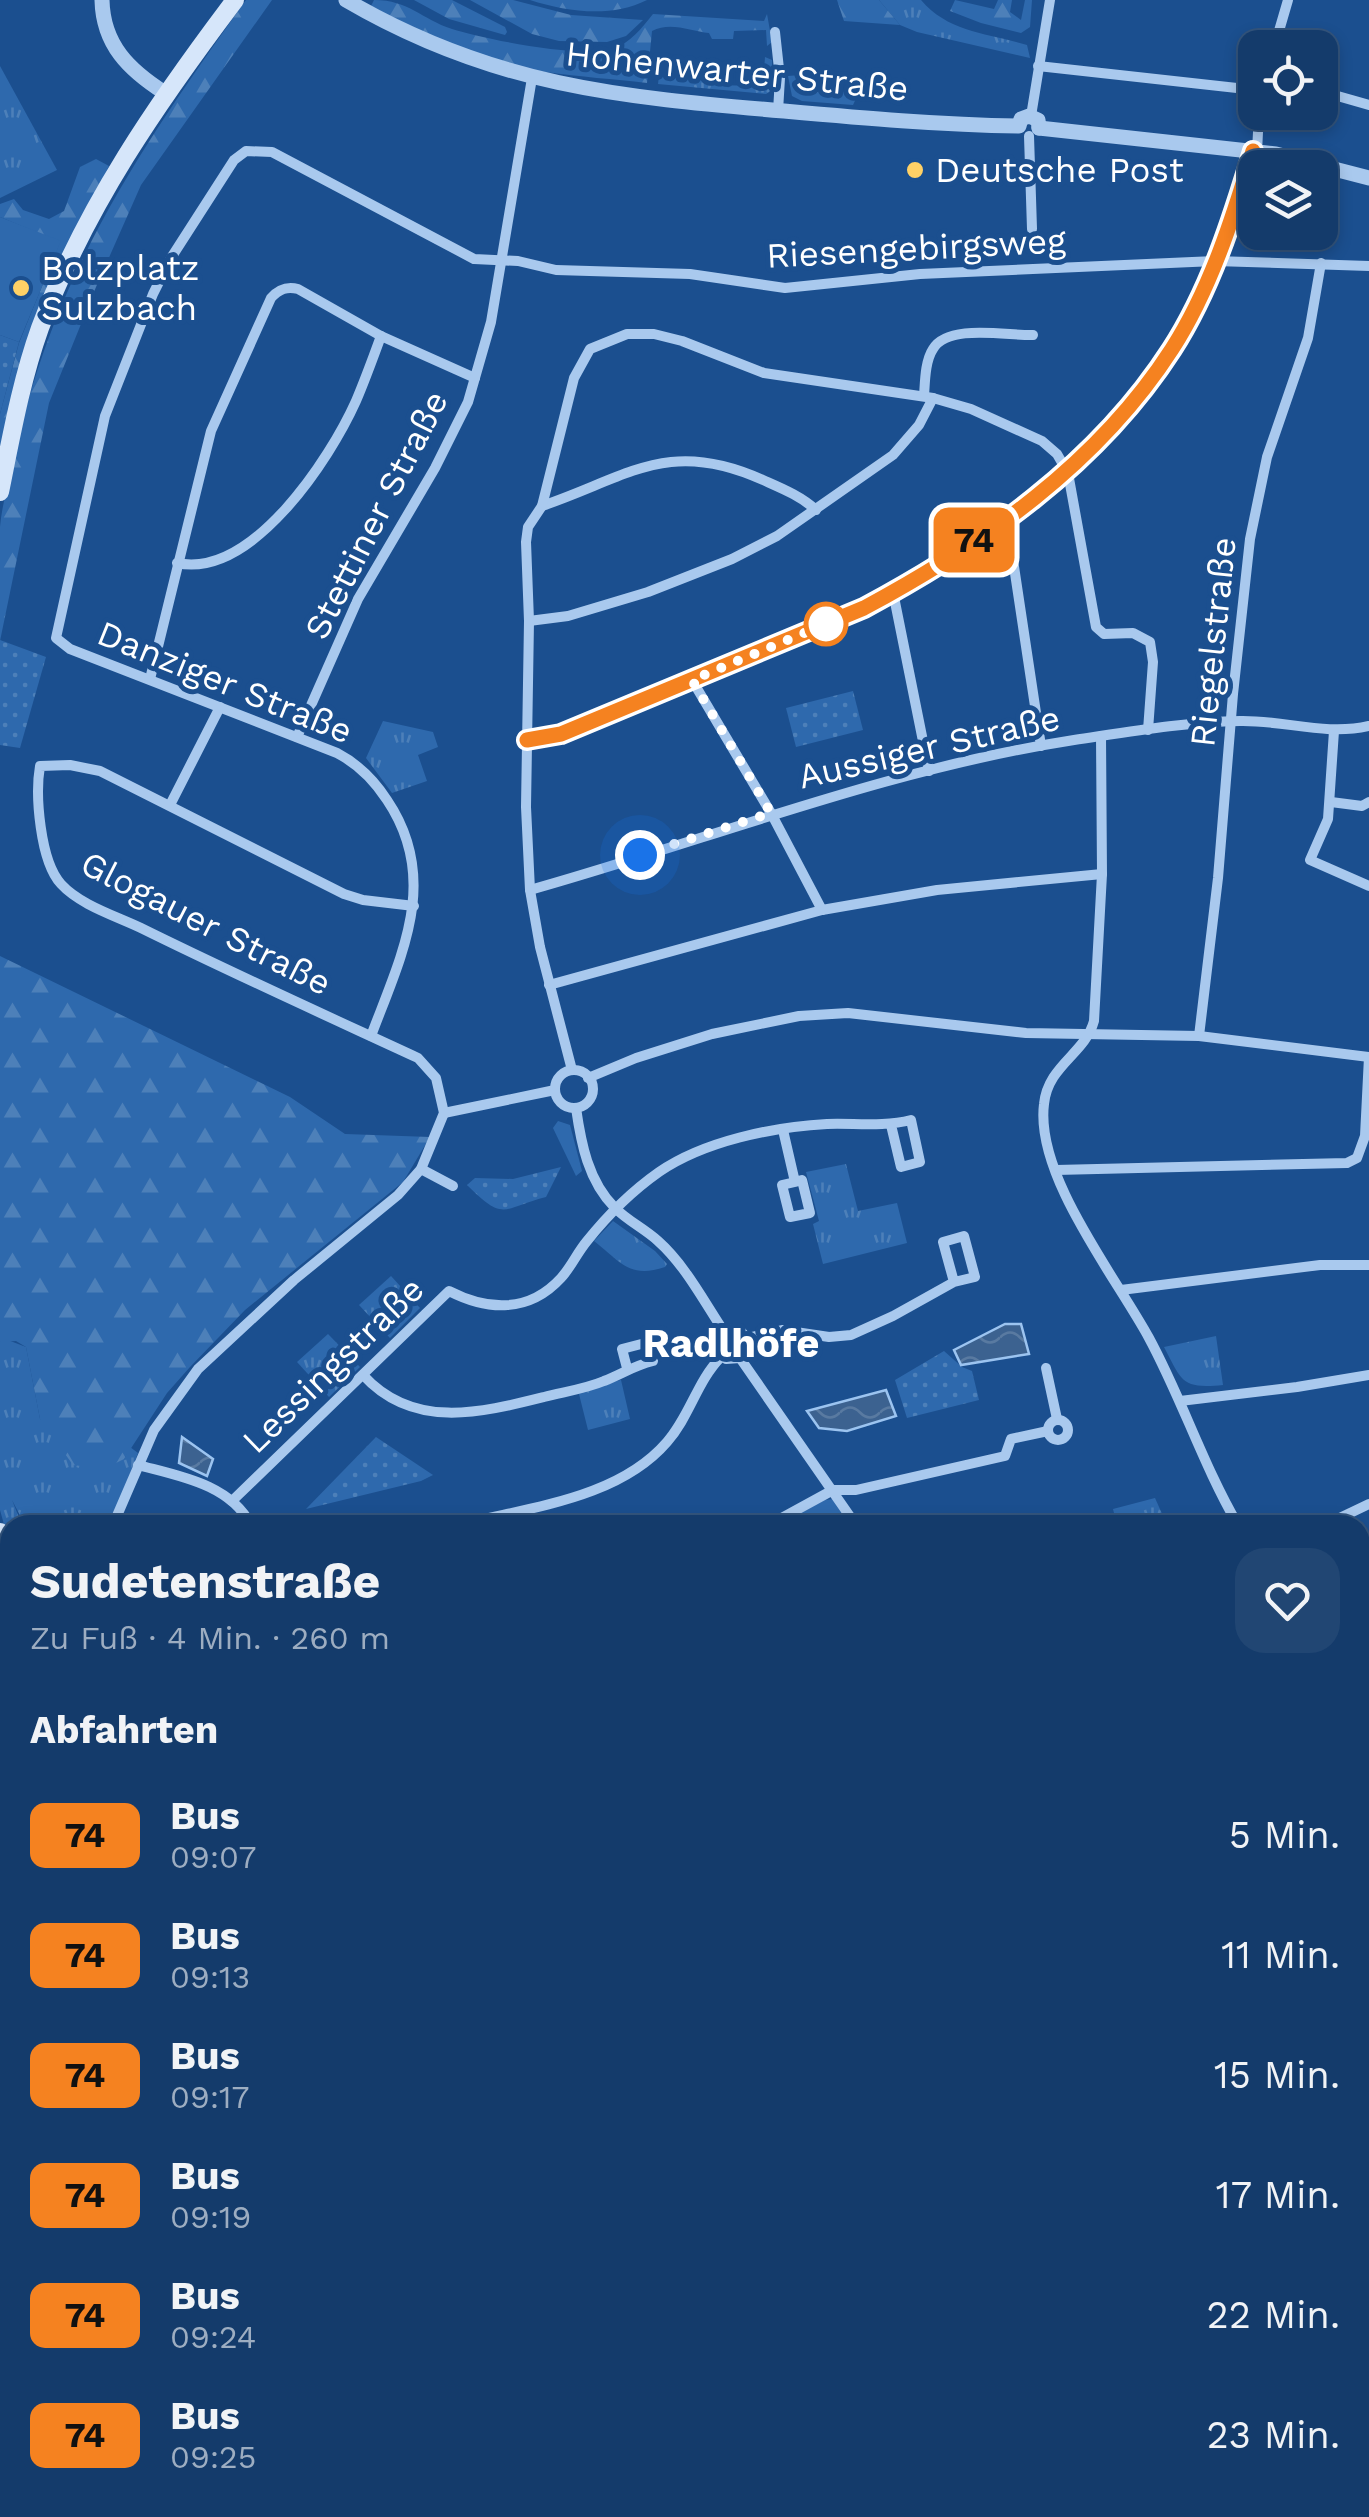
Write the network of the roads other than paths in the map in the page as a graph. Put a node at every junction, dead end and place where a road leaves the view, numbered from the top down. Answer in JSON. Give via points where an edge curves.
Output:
{"nodes":[{"id":1,"x":102,"y":0,"type":"edge"},
{"id":2,"x":235,"y":0,"type":"edge"},
{"id":3,"x":346,"y":0,"type":"edge"},
{"id":4,"x":1050,"y":0,"type":"edge"},
{"id":5,"x":1288,"y":0,"type":"edge"},
{"id":6,"x":1279,"y":30,"type":"edge"},
{"id":7,"x":775,"y":32,"type":"dead end"},
{"id":8,"x":1038,"y":66,"type":"junction"},
{"id":9,"x":532,"y":78,"type":"junction"},
{"id":10,"x":1238,"y":88,"type":"edge"},
{"id":11,"x":165,"y":93,"type":"junction"},
{"id":12,"x":1338,"y":97,"type":"edge"},
{"id":13,"x":1369,"y":105,"type":"edge"},
{"id":14,"x":778,"y":110,"type":"junction"},
{"id":15,"x":1030,"y":126,"type":"junction"},
{"id":16,"x":1246,"y":150,"type":"edge"},
{"id":17,"x":1338,"y":171,"type":"edge"},
{"id":18,"x":1369,"y":178,"type":"edge"},
{"id":19,"x":1238,"y":197,"type":"edge"},
{"id":20,"x":1032,"y":229,"type":"dead end"},
{"id":21,"x":1214,"y":261,"type":"junction"},
{"id":22,"x":502,"y":262,"type":"junction"},
{"id":23,"x":1320,"y":263,"type":"junction"},
{"id":24,"x":1369,"y":266,"type":"edge"},
{"id":25,"x":1033,"y":335,"type":"dead end"},
{"id":26,"x":381,"y":336,"type":"junction"},
{"id":27,"x":475,"y":378,"type":"junction"},
{"id":28,"x":928,"y":397,"type":"junction"},
{"id":29,"x":1068,"y":473,"type":"junction"},
{"id":30,"x":0,"y":492,"type":"edge"},
{"id":31,"x":542,"y":506,"type":"junction"},
{"id":32,"x":816,"y":510,"type":"junction"},
{"id":33,"x":1007,"y":520,"type":"junction"},
{"id":34,"x":177,"y":563,"type":"junction"},
{"id":35,"x":893,"y":592,"type":"junction"},
{"id":36,"x":529,"y":621,"type":"junction"},
{"id":37,"x":150,"y":679,"type":"junction"},
{"id":38,"x":692,"y":680,"type":"junction"},
{"id":39,"x":220,"y":707,"type":"junction"},
{"id":40,"x":1231,"y":722,"type":"junction"},
{"id":41,"x":1369,"y":726,"type":"edge"},
{"id":42,"x":1148,"y":730,"type":"junction"},
{"id":43,"x":1334,"y":731,"type":"junction"},
{"id":44,"x":1101,"y":736,"type":"junction"},
{"id":45,"x":297,"y":737,"type":"junction"},
{"id":46,"x":527,"y":740,"type":"junction"},
{"id":47,"x":1042,"y":746,"type":"junction"},
{"id":48,"x":929,"y":771,"type":"junction"},
{"id":49,"x":1330,"y":802,"type":"junction"},
{"id":50,"x":170,"y":804,"type":"junction"},
{"id":51,"x":1367,"y":807,"type":"edge"},
{"id":52,"x":771,"y":813,"type":"junction"},
{"id":53,"x":1102,"y":874,"type":"junction"},
{"id":54,"x":1369,"y":886,"type":"edge"},
{"id":55,"x":530,"y":890,"type":"junction"},
{"id":56,"x":414,"y":906,"type":"junction"},
{"id":57,"x":822,"y":910,"type":"junction"},
{"id":58,"x":549,"y":985,"type":"junction"},
{"id":59,"x":1090,"y":1033,"type":"junction"},
{"id":60,"x":372,"y":1036,"type":"junction"},
{"id":61,"x":1199,"y":1036,"type":"junction"},
{"id":62,"x":1369,"y":1057,"type":"edge"},
{"id":63,"x":572,"y":1070,"type":"junction"},
{"id":64,"x":588,"y":1078,"type":"junction"},
{"id":65,"x":555,"y":1090,"type":"junction"},
{"id":66,"x":576,"y":1108,"type":"junction"},
{"id":67,"x":444,"y":1113,"type":"junction"},
{"id":68,"x":891,"y":1125,"type":"junction"},
{"id":69,"x":783,"y":1130,"type":"junction"},
{"id":70,"x":421,"y":1169,"type":"junction"},
{"id":71,"x":1056,"y":1170,"type":"junction"},
{"id":72,"x":795,"y":1182,"type":"dead end"},
{"id":73,"x":453,"y":1186,"type":"dead end"},
{"id":74,"x":616,"y":1209,"type":"junction"},
{"id":75,"x":1369,"y":1266,"type":"edge"},
{"id":76,"x":954,"y":1282,"type":"junction"},
{"id":77,"x":1121,"y":1290,"type":"junction"},
{"id":78,"x":723,"y":1330,"type":"junction"},
{"id":79,"x":747,"y":1338,"type":"junction"},
{"id":80,"x":721,"y":1357,"type":"junction"},
{"id":81,"x":740,"y":1358,"type":"junction"},
{"id":82,"x":627,"y":1368,"type":"dead end"},
{"id":83,"x":1046,"y":1368,"type":"dead end"},
{"id":84,"x":363,"y":1375,"type":"junction"},
{"id":85,"x":1369,"y":1375,"type":"edge"},
{"id":86,"x":1180,"y":1401,"type":"junction"},
{"id":87,"x":1057,"y":1419,"type":"junction"},
{"id":88,"x":1048,"y":1431,"type":"junction"},
{"id":89,"x":138,"y":1466,"type":"junction"},
{"id":90,"x":833,"y":1490,"type":"junction"},
{"id":91,"x":232,"y":1501,"type":"junction"},
{"id":92,"x":1369,"y":1504,"type":"edge"},
{"id":93,"x":118,"y":1515,"type":"edge"},
{"id":94,"x":243,"y":1515,"type":"edge"},
{"id":95,"x":499,"y":1515,"type":"edge"},
{"id":96,"x":787,"y":1515,"type":"edge"},
{"id":97,"x":849,"y":1515,"type":"edge"},
{"id":98,"x":1232,"y":1515,"type":"edge"},
{"id":99,"x":1346,"y":1515,"type":"edge"}],
"edges":[{"from":1,"to":11,"type":"street","via":[[112,46]]},
{"from":2,"to":11,"type":"main road"},
{"from":3,"to":9,"type":"street","name":"Hohenwarter Straße","via":[[412,37]]},
{"from":4,"to":8,"type":"street"},
{"from":5,"to":6,"type":"street"},
{"from":7,"to":14,"type":"street"},
{"from":8,"to":10,"type":"street"},
{"from":8,"to":15,"type":"street"},
{"from":9,"to":14,"type":"street","name":"Hohenwarter Straße","via":[[651,99]]},
{"from":9,"to":22,"type":"street","name":"Stettiner Straße"},
{"from":11,"to":30,"type":"main road","via":[[77,242],[39,330]]},
{"from":12,"to":13,"type":"street"},
{"from":14,"to":15,"type":"street","name":"Hohenwarter Straße"},
{"from":15,"to":16,"type":"street","name":"Hohenwarter Straße"},
{"from":15,"to":20,"type":"street"},
{"from":17,"to":18,"type":"street","name":"Hohenwarter Straße"},
{"from":19,"to":21,"type":"street"},
{"from":21,"to":22,"type":"street","name":"Riesengebirgsweg","via":[[920,274],[785,288],[690,274]]},
{"from":21,"to":23,"type":"street","name":"Riesengebirgsweg"},
{"from":21,"to":29,"type":"street","via":[[1173,348]]},
{"from":22,"to":27,"type":"street","name":"Stettiner Straße"},
{"from":22,"to":37,"type":"street","name":"Danziger Straße","via":[[474,259],[272,152],[246,150],[234,160],[171,258],[119,375],[56,632],[63,646]]},
{"from":23,"to":24,"type":"street","name":"Riesengebirgsweg"},
{"from":23,"to":40,"type":"street","name":"Riegelstraße","via":[[1308,338],[1258,498]]},
{"from":25,"to":28,"type":"street","via":[[969,333],[942,340],[930,356]]},
{"from":26,"to":27,"type":"street"},
{"from":26,"to":34,"type":"street","via":[[355,403],[296,496],[232,554],[200,565]]},
{"from":26,"to":34,"type":"street","via":[[298,289],[283,288],[270,298],[211,431]]},
{"from":27,"to":45,"type":"street","name":"Stettiner Straße","via":[[436,468],[358,599]]},
{"from":28,"to":29,"type":"street","via":[[1042,441]]},
{"from":28,"to":31,"type":"street","via":[[764,373],[682,340],[627,334],[590,349],[578,368]]},
{"from":28,"to":32,"type":"street","via":[[920,425],[893,455]]},
{"from":29,"to":33,"type":"street"},
{"from":29,"to":42,"type":"street","via":[[1096,627],[1150,642]]},
{"from":31,"to":32,"type":"street","via":[[632,470],[694,460],[750,474]]},
{"from":31,"to":36,"type":"street","via":[[527,535]]},
{"from":32,"to":36,"type":"street","via":[[778,536],[679,580],[581,613]]},
{"from":33,"to":35,"type":"street"},
{"from":33,"to":47,"type":"street"},
{"from":34,"to":37,"type":"street"},
{"from":35,"to":38,"type":"street"},
{"from":35,"to":48,"type":"street"},
{"from":36,"to":46,"type":"street"},
{"from":37,"to":39,"type":"street","name":"Danziger Straße"},
{"from":38,"to":46,"type":"street","via":[[561,734]]},
{"from":38,"to":52,"type":"street"},
{"from":39,"to":45,"type":"street","name":"Danziger Straße"},
{"from":39,"to":50,"type":"street"},
{"from":40,"to":42,"type":"street","name":"Aussiger Straße"},
{"from":40,"to":43,"type":"street","name":"Aussiger Straße"},
{"from":40,"to":61,"type":"street","name":"Riegelstraße"},
{"from":41,"to":43,"type":"street","name":"Aussiger Straße"},
{"from":42,"to":44,"type":"street","name":"Aussiger Straße"},
{"from":43,"to":49,"type":"street"},
{"from":44,"to":47,"type":"street","name":"Aussiger Straße"},
{"from":44,"to":53,"type":"street"},
{"from":45,"to":56,"type":"street","name":"Danziger Straße","via":[[347,758],[393,809],[414,866]]},
{"from":46,"to":55,"type":"street"},
{"from":47,"to":48,"type":"street","name":"Aussiger Straße"},
{"from":48,"to":52,"type":"street","name":"Aussiger Straße"},
{"from":49,"to":51,"type":"street"},
{"from":49,"to":54,"type":"street","via":[[1310,860]]},
{"from":50,"to":56,"type":"street","name":"Glogauer Straße","via":[[344,894]]},
{"from":50,"to":60,"type":"street","name":"Glogauer Straße","via":[[100,771],[40,766],[40,819],[58,881],[106,911]]},
{"from":52,"to":55,"type":"street","name":"Aussiger Straße"},
{"from":52,"to":57,"type":"street"},
{"from":53,"to":57,"type":"street","via":[[938,890]]},
{"from":53,"to":59,"type":"street"},
{"from":55,"to":58,"type":"street"},
{"from":56,"to":60,"type":"street","name":"Danziger Straße"},
{"from":57,"to":58,"type":"street"},
{"from":58,"to":63,"type":"street"},
{"from":59,"to":61,"type":"street"},
{"from":59,"to":64,"type":"street","via":[[805,1015],[700,1038]]},
{"from":59,"to":71,"type":"street","via":[[1046,1094],[1044,1130]]},
{"from":60,"to":67,"type":"street","name":"Glogauer Straße","via":[[428,1067]]},
{"from":61,"to":62,"type":"street"},
{"from":62,"to":71,"type":"street","via":[[1364,1144],[1347,1163]]},
{"from":63,"to":64,"type":"street"},
{"from":63,"to":65,"type":"street","via":[[561,1075]]},
{"from":64,"to":66,"type":"street","via":[[591,1096]]},
{"from":65,"to":66,"type":"street","via":[[560,1102]]},
{"from":65,"to":67,"type":"street"},
{"from":66,"to":74,"type":"street","via":[[587,1163]]},
{"from":67,"to":70,"type":"street"},
{"from":68,"to":68,"type":"street","via":[[901,1167],[920,1162],[910,1120]]},
{"from":68,"to":69,"type":"street"},
{"from":69,"to":72,"type":"street"},
{"from":69,"to":74,"type":"street","via":[[684,1158]]},
{"from":70,"to":73,"type":"street"},
{"from":70,"to":89,"type":"street","via":[[198,1370],[164,1414]]},
{"from":71,"to":77,"type":"street"},
{"from":74,"to":78,"type":"street","via":[[678,1262]]},
{"from":74,"to":84,"type":"street","name":"Lessingstraße","via":[[543,1293],[500,1306],[449,1291]]},
{"from":75,"to":77,"type":"street","via":[[1320,1265]]},
{"from":76,"to":76,"type":"street","via":[[975,1277],[964,1236],[943,1242]]},
{"from":76,"to":79,"type":"street","via":[[851,1335],[790,1330]]},
{"from":77,"to":86,"type":"street"},
{"from":78,"to":79,"type":"street","via":[[739,1329]]},
{"from":78,"to":80,"type":"street","via":[[715,1343]]},
{"from":79,"to":81,"type":"street"},
{"from":80,"to":81,"type":"street"},
{"from":80,"to":95,"type":"street","via":[[669,1440],[630,1474]]},
{"from":81,"to":90,"type":"street"},
{"from":82,"to":84,"type":"street","via":[[599,1383],[454,1414],[403,1405]]},
{"from":83,"to":87,"type":"street"},
{"from":84,"to":91,"type":"street","name":"Lessingstraße"},
{"from":85,"to":86,"type":"street"},
{"from":86,"to":98,"type":"street"},
{"from":87,"to":88,"type":"street"},
{"from":87,"to":88,"type":"street","via":[[1067,1424],[1067,1435],[1058,1440]]},
{"from":88,"to":90,"type":"street","via":[[1011,1439],[1005,1456]]},
{"from":89,"to":91,"type":"street","via":[[211,1487]]},
{"from":89,"to":93,"type":"street"},
{"from":90,"to":96,"type":"street"},
{"from":90,"to":97,"type":"street"},
{"from":91,"to":94,"type":"street"},
{"from":92,"to":99,"type":"street"}]}
